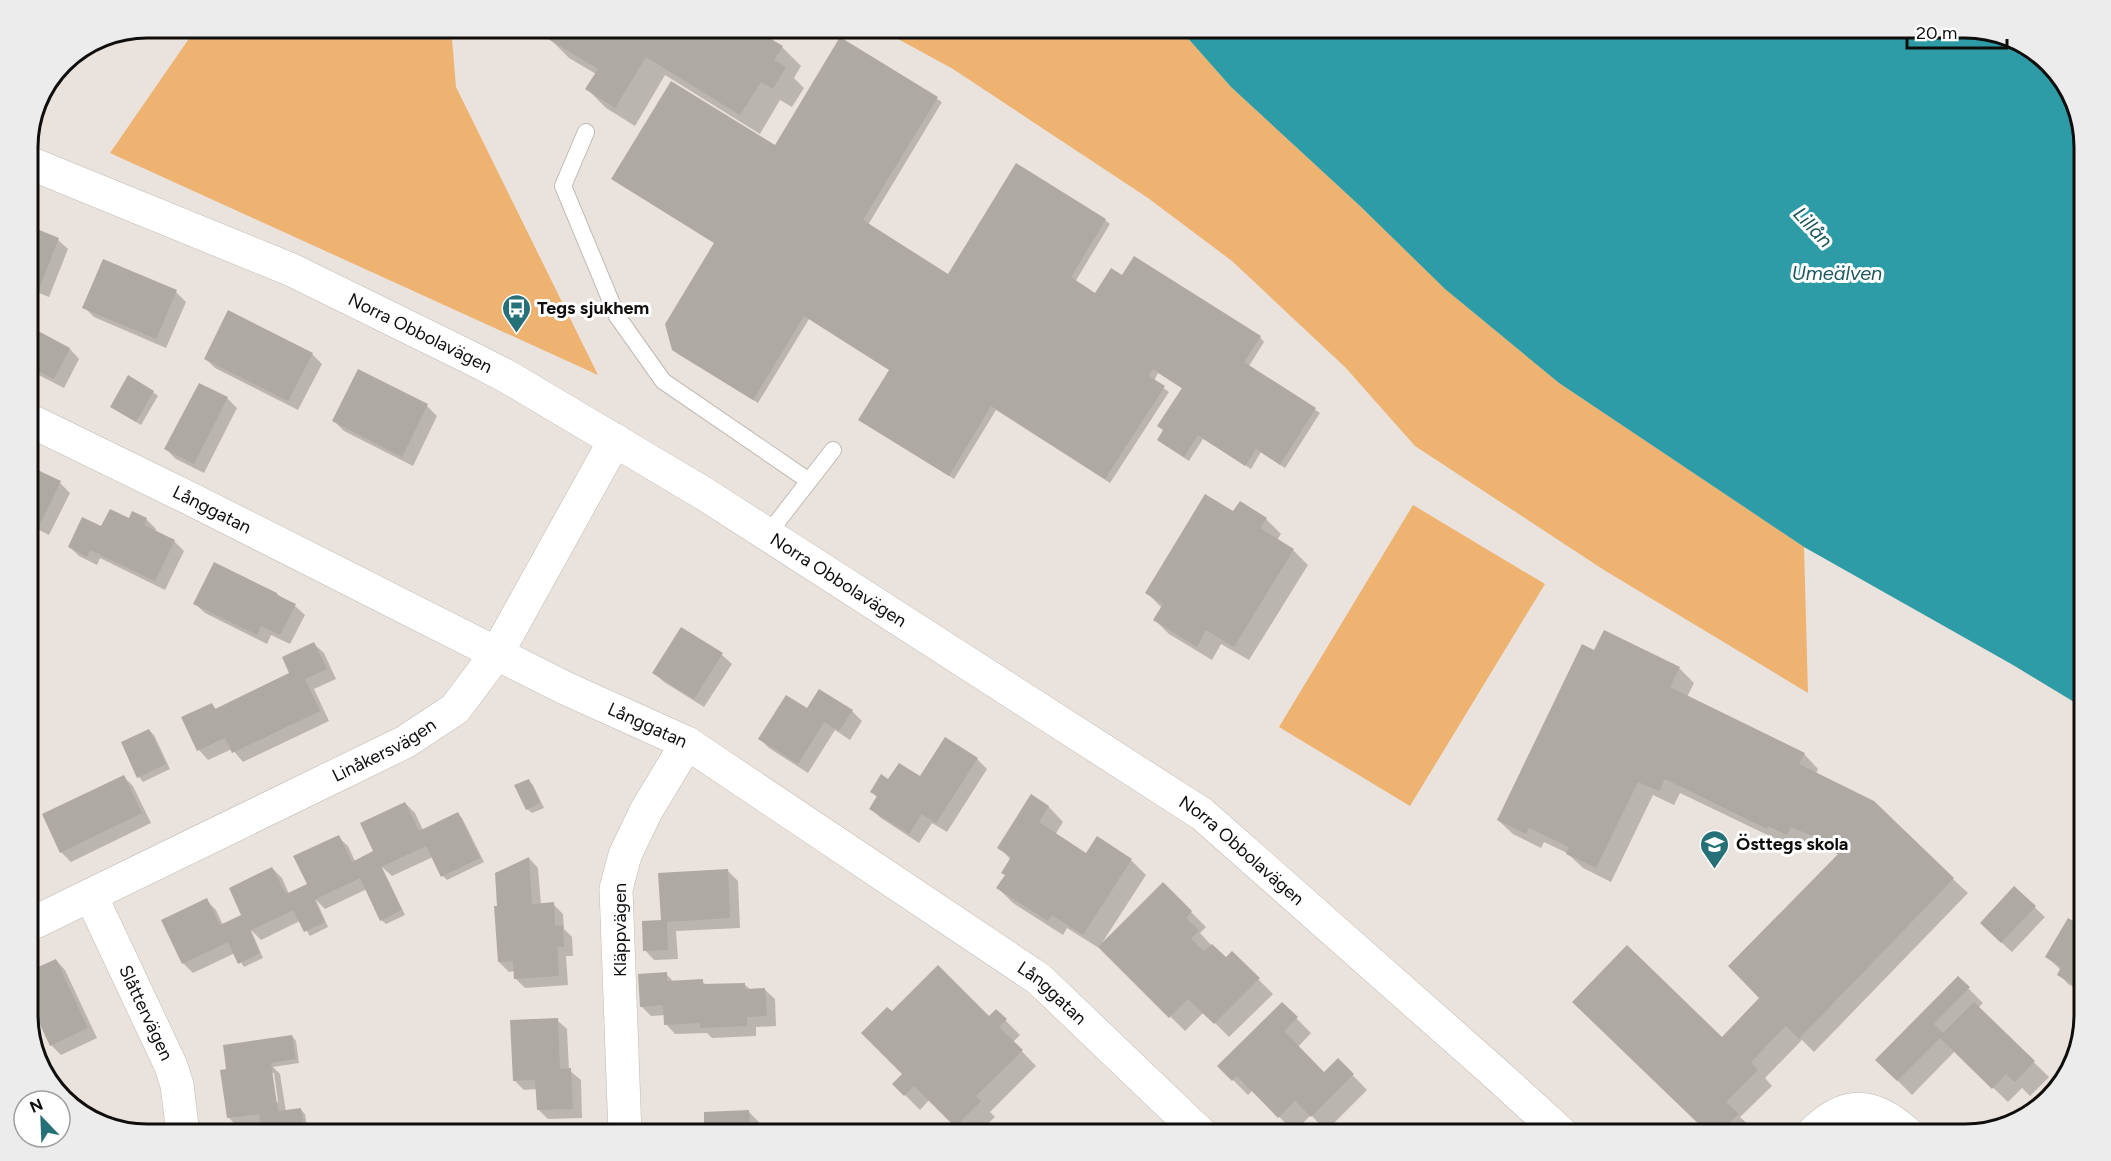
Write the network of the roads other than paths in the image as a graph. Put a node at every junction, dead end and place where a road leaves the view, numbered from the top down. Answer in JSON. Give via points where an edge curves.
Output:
{"nodes":[{"id":1,"x":586,"y":132,"type":"dead end"},
{"id":2,"x":38,"y":166,"type":"edge"},
{"id":3,"x":38,"y":424,"type":"edge"},
{"id":4,"x":615,"y":440,"type":"junction"},
{"id":5,"x":833,"y":450,"type":"dead end"},
{"id":6,"x":809,"y":481,"type":"junction"},
{"id":7,"x":767,"y":535,"type":"junction"},
{"id":8,"x":497,"y":653,"type":"junction"},
{"id":9,"x":687,"y":743,"type":"junction"},
{"id":10,"x":91,"y":896,"type":"junction"},
{"id":11,"x":38,"y":921,"type":"edge"},
{"id":12,"x":182,"y":1124,"type":"edge"},
{"id":13,"x":625,"y":1124,"type":"edge"},
{"id":14,"x":1191,"y":1124,"type":"edge"},
{"id":15,"x":1551,"y":1124,"type":"edge"},
{"id":16,"x":1821,"y":1124,"type":"edge"},
{"id":17,"x":1897,"y":1124,"type":"edge"}],
"edges":[{"from":1,"to":6,"type":"lane","via":[[563,186],[617,316],[663,381]]},
{"from":2,"to":4,"type":"street","name":"Norra Obbolavägen","via":[[292,270],[499,372]]},
{"from":3,"to":8,"type":"street","name":"Långgatan"},
{"from":4,"to":7,"type":"street","name":"Norra Obbolavägen"},
{"from":4,"to":8,"type":"street","name":"Linåkersvägen"},
{"from":5,"to":6,"type":"lane"},
{"from":6,"to":7,"type":"lane"},
{"from":7,"to":15,"type":"street","name":"Norra Obbolavägen","via":[[1202,814]]},
{"from":8,"to":9,"type":"street","name":"Långgatan"},
{"from":8,"to":10,"type":"street","name":"Linåkersvägen","via":[[455,709],[405,742]]},
{"from":9,"to":13,"type":"street","name":"Kläppvägen","via":[[646,811],[625,855],[616,889]]},
{"from":9,"to":14,"type":"street","name":"Långgatan","via":[[1039,979]]},
{"from":10,"to":11,"type":"street","name":"Linåkersvägen"},
{"from":10,"to":12,"type":"street","name":"Slåttervägen","via":[[171,1066]]},
{"from":16,"to":17,"type":"street","via":[[1842,1112],[1860,1109],[1876,1111]]}]}
